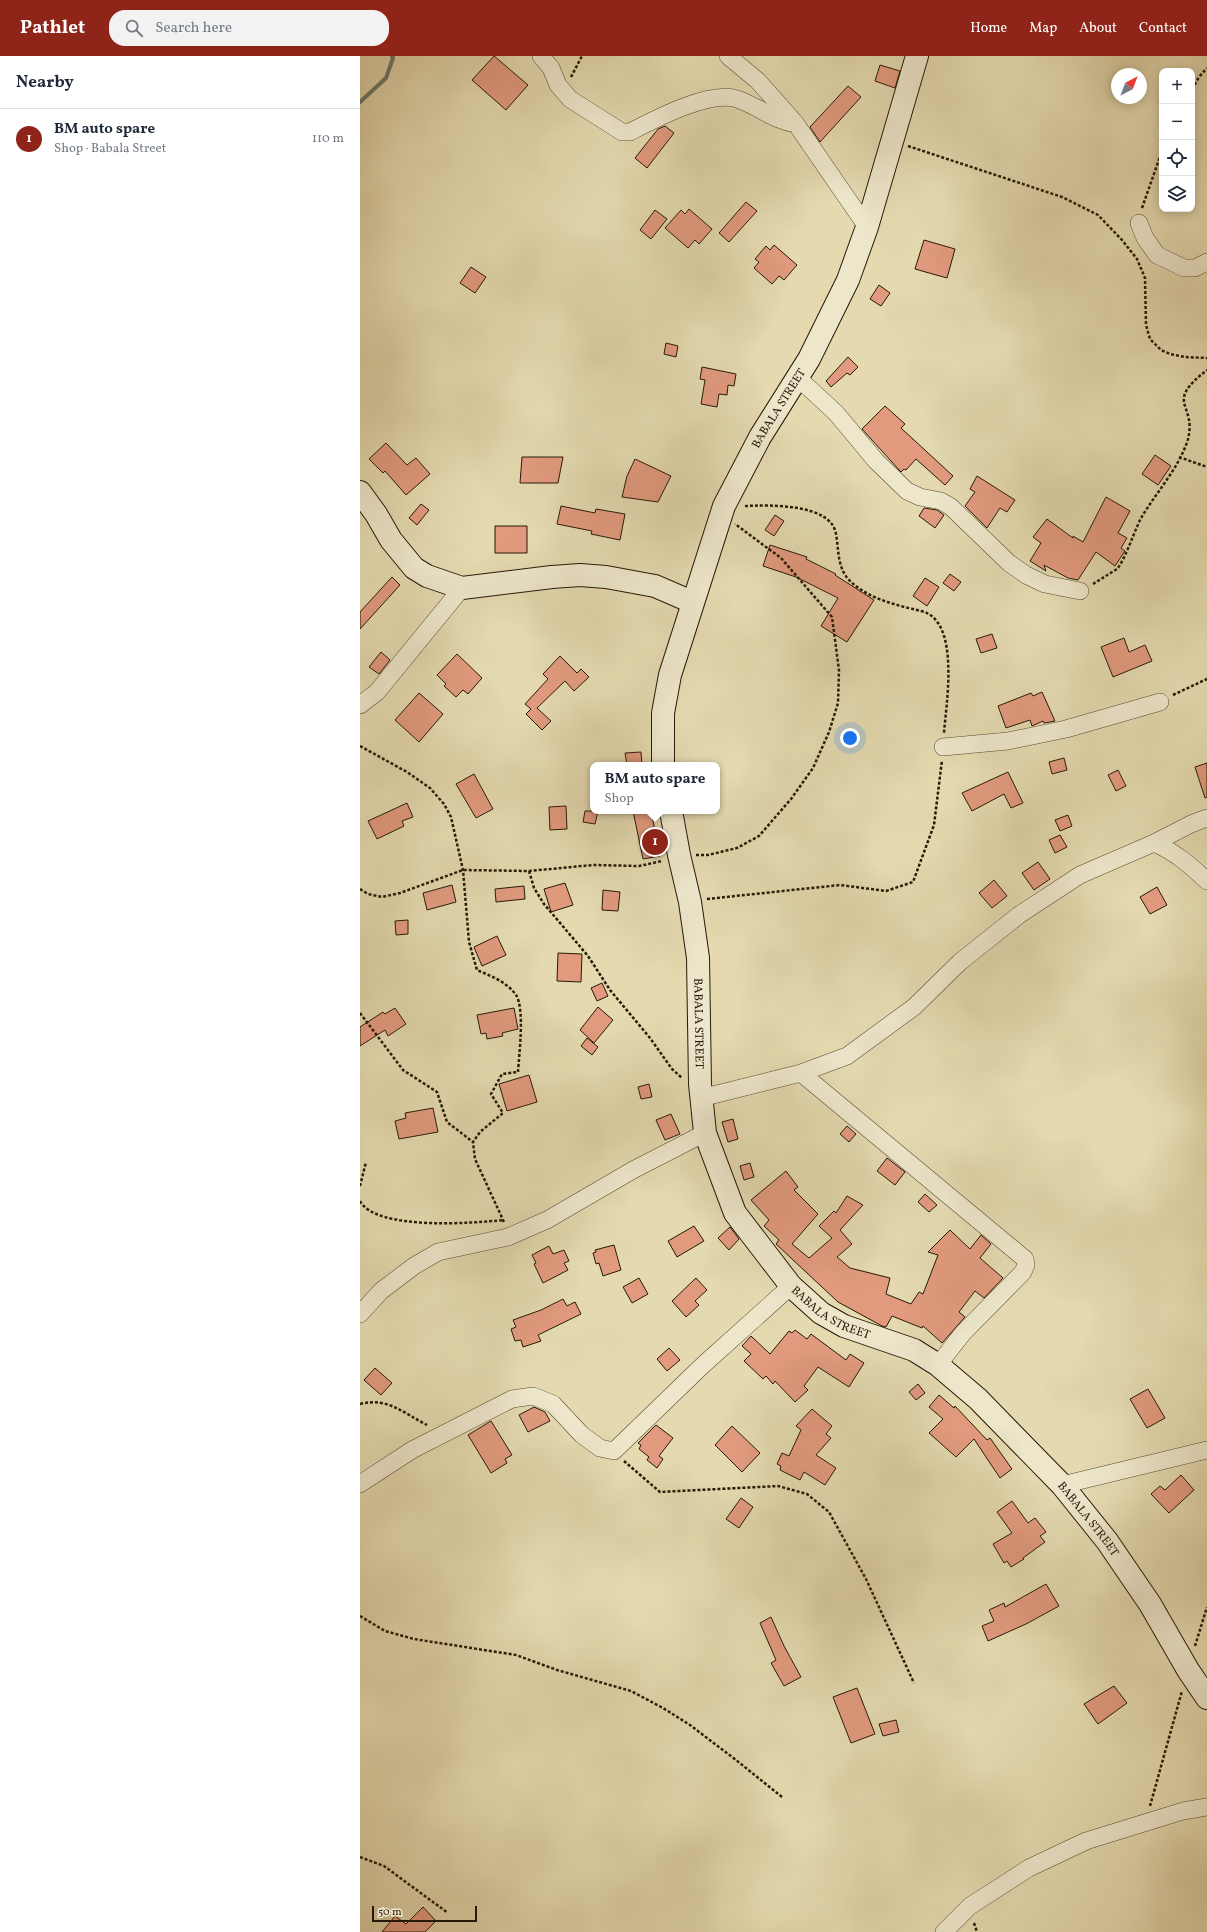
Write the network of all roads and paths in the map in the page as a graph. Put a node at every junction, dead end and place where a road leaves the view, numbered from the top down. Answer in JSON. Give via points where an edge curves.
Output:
{"nodes":[{"id":1,"x":541,"y":56,"type":"edge"},
{"id":2,"x":582,"y":56,"type":"edge"},
{"id":3,"x":728,"y":56,"type":"edge"},
{"id":4,"x":917,"y":56,"type":"edge"},
{"id":5,"x":1207,"y":68,"type":"edge"},
{"id":6,"x":1195,"y":84,"type":"edge"},
{"id":7,"x":564,"y":92,"type":"junction"},
{"id":8,"x":796,"y":124,"type":"junction"},
{"id":9,"x":892,"y":141,"type":"junction"},
{"id":10,"x":1159,"y":159,"type":"edge"},
{"id":11,"x":1139,"y":222,"type":"joint"},
{"id":12,"x":867,"y":227,"type":"junction"},
{"id":13,"x":1207,"y":262,"type":"edge"},
{"id":14,"x":1207,"y":358,"type":"edge"},
{"id":15,"x":1207,"y":370,"type":"edge"},
{"id":16,"x":797,"y":377,"type":"junction"},
{"id":17,"x":1179,"y":456,"type":"junction"},
{"id":18,"x":1207,"y":467,"type":"edge"},
{"id":19,"x":360,"y":492,"type":"edge"},
{"id":20,"x":722,"y":512,"type":"junction"},
{"id":21,"x":462,"y":588,"type":"junction"},
{"id":22,"x":1080,"y":591,"type":"joint"},
{"id":23,"x":692,"y":602,"type":"junction"},
{"id":24,"x":1207,"y":680,"type":"edge"},
{"id":25,"x":1160,"y":702,"type":"joint"},
{"id":26,"x":360,"y":706,"type":"edge"},
{"id":27,"x":360,"y":746,"type":"edge"},
{"id":28,"x":943,"y":747,"type":"junction"},
{"id":29,"x":663,"y":762,"type":"edge"},
{"id":30,"x":672,"y":814,"type":"edge"},
{"id":31,"x":1207,"y":818,"type":"edge"},
{"id":32,"x":1154,"y":843,"type":"junction"},
{"id":33,"x":679,"y":855,"type":"junction"},
{"id":34,"x":463,"y":870,"type":"junction"},
{"id":35,"x":529,"y":871,"type":"junction"},
{"id":36,"x":1207,"y":881,"type":"edge"},
{"id":37,"x":360,"y":888,"type":"edge"},
{"id":38,"x":690,"y":902,"type":"junction"},
{"id":39,"x":360,"y":1013,"type":"edge"},
{"id":40,"x":801,"y":1073,"type":"junction"},
{"id":41,"x":701,"y":1091,"type":"junction"},
{"id":42,"x":705,"y":1133,"type":"junction"},
{"id":43,"x":473,"y":1142,"type":"junction"},
{"id":44,"x":366,"y":1162,"type":"dead end"},
{"id":45,"x":360,"y":1186,"type":"edge"},
{"id":46,"x":360,"y":1201,"type":"edge"},
{"id":47,"x":504,"y":1220,"type":"junction"},
{"id":48,"x":508,"y":1237,"type":"junction"},
{"id":49,"x":791,"y":1286,"type":"junction"},
{"id":50,"x":360,"y":1314,"type":"edge"},
{"id":51,"x":938,"y":1365,"type":"junction"},
{"id":52,"x":360,"y":1404,"type":"edge"},
{"id":53,"x":446,"y":1433,"type":"junction"},
{"id":54,"x":1207,"y":1450,"type":"edge"},
{"id":55,"x":614,"y":1451,"type":"junction"},
{"id":56,"x":360,"y":1484,"type":"edge"},
{"id":57,"x":1062,"y":1485,"type":"junction"},
{"id":58,"x":1207,"y":1607,"type":"edge"},
{"id":59,"x":360,"y":1616,"type":"edge"},
{"id":60,"x":1188,"y":1670,"type":"junction"},
{"id":61,"x":914,"y":1683,"type":"dead end"},
{"id":62,"x":1207,"y":1698,"type":"edge"},
{"id":63,"x":782,"y":1797,"type":"dead end"},
{"id":64,"x":1207,"y":1807,"type":"edge"},
{"id":65,"x":1146,"y":1822,"type":"junction"},
{"id":66,"x":360,"y":1857,"type":"edge"},
{"id":67,"x":448,"y":1913,"type":"dead end"},
{"id":68,"x":944,"y":1932,"type":"edge"}],
"edges":[{"from":1,"to":7,"type":"street"},
{"from":2,"to":7,"type":"path"},
{"from":3,"to":8,"type":"street","via":[[758,81]]},
{"from":4,"to":9,"type":"street","name":"BABALA STREET"},
{"from":5,"to":6,"type":"path"},
{"from":7,"to":8,"type":"street","via":[[585,110],[622,132],[630,132],[689,104],[727,97],[739,100],[784,122]]},
{"from":8,"to":12,"type":"street"},
{"from":9,"to":12,"type":"street","name":"BABALA STREET"},
{"from":9,"to":14,"type":"path","via":[[1062,198],[1098,215],[1137,259],[1145,278],[1146,325],[1150,339],[1161,350],[1170,354]]},
{"from":10,"to":11,"type":"path"},
{"from":11,"to":13,"type":"street","via":[[1145,238],[1157,255],[1184,268],[1195,268]]},
{"from":12,"to":16,"type":"street","name":"BABALA STREET","via":[[848,280],[809,359]]},
{"from":15,"to":17,"type":"path","via":[[1194,380],[1183,399],[1189,430],[1188,440]]},
{"from":16,"to":20,"type":"street","name":"BABALA STREET","via":[[760,437]]},
{"from":16,"to":22,"type":"street","via":[[836,413],[876,461],[907,491],[920,498],[941,501],[951,507],[1009,563],[1026,575],[1045,584]]},
{"from":17,"to":18,"type":"path"},
{"from":17,"to":22,"type":"path","via":[[1170,476],[1141,520],[1120,565]]},
{"from":19,"to":21,"type":"street","via":[[391,540],[414,568],[427,576]]},
{"from":20,"to":23,"type":"street","name":"BABALA STREET"},
{"from":20,"to":28,"type":"path","via":[[758,505],[808,510],[823,516],[831,522],[836,532],[838,558],[849,580],[873,596],[932,616],[944,634],[947,646],[948,677]]},
{"from":20,"to":33,"type":"path","via":[[781,558],[832,617],[839,670],[838,703],[814,768],[759,836],[737,848],[708,855]]},
{"from":21,"to":23,"type":"street","via":[[580,575],[655,586]]},
{"from":21,"to":26,"type":"street","via":[[378,692]]},
{"from":23,"to":29,"type":"street","name":"BABALA STREET","via":[[670,675],[663,713]]},
{"from":24,"to":25,"type":"path"},
{"from":25,"to":28,"type":"street","via":[[1066,729],[1008,740]]},
{"from":27,"to":34,"type":"path","via":[[407,772],[430,788],[444,804],[451,817]]},
{"from":28,"to":38,"type":"path","via":[[934,825],[913,882],[886,891],[840,885]]},
{"from":30,"to":33,"type":"street","name":"BABALA STREET"},
{"from":31,"to":32,"type":"street"},
{"from":32,"to":36,"type":"street","via":[[1186,861]]},
{"from":32,"to":40,"type":"street","via":[[1074,879],[1019,915],[960,962],[914,1007],[872,1039],[847,1056]]},
{"from":33,"to":35,"type":"path","via":[[639,866],[593,865]]},
{"from":33,"to":38,"type":"street","name":"BABALA STREET"},
{"from":34,"to":35,"type":"path"},
{"from":34,"to":37,"type":"path","via":[[382,897],[368,894]]},
{"from":34,"to":43,"type":"path","via":[[469,942],[477,970],[500,980],[516,996],[522,1026],[518,1072],[502,1074],[491,1094],[503,1113],[480,1132]]},
{"from":35,"to":41,"type":"path","via":[[534,888],[544,904],[588,956],[610,990],[650,1038],[672,1070]]},
{"from":38,"to":41,"type":"street","name":"BABALA STREET","via":[[698,958]]},
{"from":39,"to":43,"type":"path","via":[[402,1070],[437,1092],[447,1122]]},
{"from":40,"to":41,"type":"street"},
{"from":40,"to":51,"type":"street","via":[[1024,1260],[1026,1265],[1023,1272],[963,1333]]},
{"from":41,"to":42,"type":"street","name":"BABALA STREET"},
{"from":42,"to":48,"type":"street","via":[[633,1170],[547,1220]]},
{"from":42,"to":49,"type":"street","name":"BABALA STREET","via":[[735,1213]]},
{"from":43,"to":47,"type":"path","via":[[475,1159]]},
{"from":44,"to":45,"type":"path"},
{"from":46,"to":47,"type":"path","via":[[369,1210],[419,1224]]},
{"from":47,"to":48,"type":"path"},
{"from":48,"to":50,"type":"street","via":[[438,1252],[381,1291]]},
{"from":49,"to":51,"type":"street","name":"BABALA STREET","via":[[821,1313],[844,1326],[914,1350]]},
{"from":49,"to":55,"type":"street","via":[[720,1348]]},
{"from":51,"to":57,"type":"street","name":"BABALA STREET","via":[[978,1399]]},
{"from":52,"to":53,"type":"path","via":[[371,1401],[384,1402]]},
{"from":53,"to":55,"type":"street","via":[[512,1399],[533,1396],[552,1404],[582,1435],[600,1448]]},
{"from":53,"to":56,"type":"street","via":[[412,1450]]},
{"from":54,"to":57,"type":"street"},
{"from":55,"to":61,"type":"path","via":[[660,1492],[778,1486],[807,1494],[828,1512],[866,1579]]},
{"from":57,"to":60,"type":"street","name":"BABALA STREET","via":[[1107,1541],[1150,1604]]},
{"from":58,"to":60,"type":"path"},
{"from":59,"to":63,"type":"path","via":[[385,1631],[414,1639],[516,1655],[557,1670],[632,1691],[690,1726]]},
{"from":60,"to":62,"type":"street","name":"BABALA STREET"},
{"from":60,"to":65,"type":"path"},
{"from":64,"to":65,"type":"street"},
{"from":65,"to":68,"type":"street","via":[[1086,1841],[1029,1868],[970,1906]]},
{"from":66,"to":67,"type":"path","via":[[384,1866]]}]}
